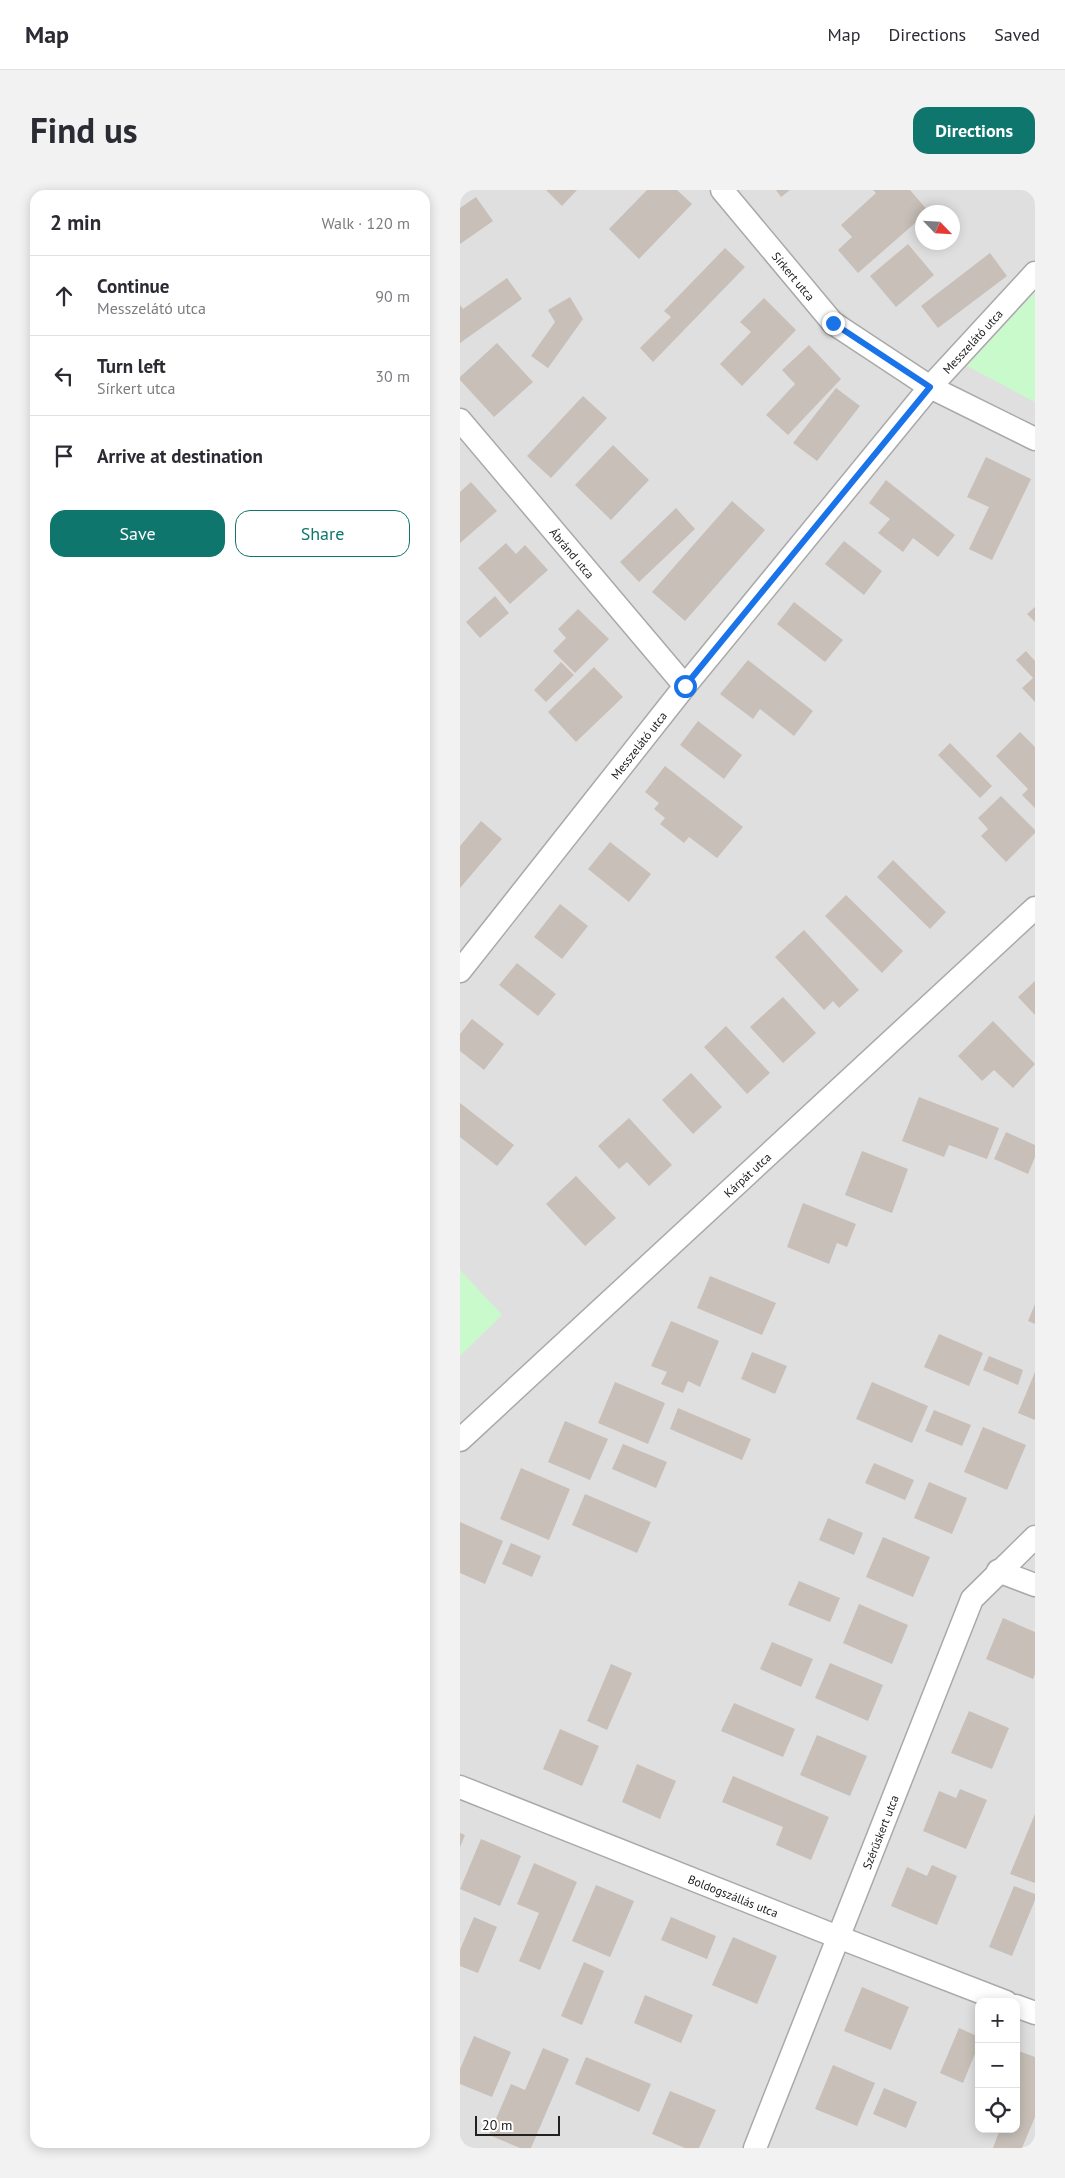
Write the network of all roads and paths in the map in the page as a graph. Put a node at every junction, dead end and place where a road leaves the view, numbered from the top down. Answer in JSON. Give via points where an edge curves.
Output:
{"nodes":[{"id":1,"x":722,"y":190,"type":"edge"},
{"id":2,"x":1035,"y":273,"type":"edge"},
{"id":3,"x":930,"y":387,"type":"junction"},
{"id":4,"x":460,"y":420,"type":"edge"},
{"id":5,"x":1035,"y":438,"type":"edge"},
{"id":6,"x":685,"y":686,"type":"junction"},
{"id":7,"x":1035,"y":908,"type":"edge"},
{"id":8,"x":460,"y":971,"type":"edge"},
{"id":9,"x":460,"y":1440,"type":"edge"},
{"id":10,"x":1035,"y":1537,"type":"edge"},
{"id":11,"x":998,"y":1571,"type":"junction"},
{"id":12,"x":1035,"y":1585,"type":"edge"},
{"id":13,"x":460,"y":1787,"type":"edge"},
{"id":14,"x":838,"y":1937,"type":"junction"},
{"id":15,"x":996,"y":1998,"type":"edge"},
{"id":16,"x":1020,"y":2007,"type":"edge"},
{"id":17,"x":1035,"y":2013,"type":"edge"},
{"id":18,"x":460,"y":2141,"type":"edge"},
{"id":19,"x":464,"y":2148,"type":"edge"},
{"id":20,"x":755,"y":2148,"type":"edge"}],
"edges":[{"from":1,"to":3,"type":"street","name":"Sírkert utca","via":[[833,323]]},
{"from":2,"to":3,"type":"street","name":"Messzelátó utca"},
{"from":3,"to":5,"type":"street","name":"Sírkert utca"},
{"from":3,"to":6,"type":"street","name":"Messzelátó utca"},
{"from":4,"to":6,"type":"street","name":"Ábránd utca"},
{"from":6,"to":8,"type":"street","name":"Messzelátó utca"},
{"from":7,"to":9,"type":"street","name":"Kárpát utca"},
{"from":10,"to":11,"type":"street","name":"Szérűskert utca"},
{"from":11,"to":12,"type":"street"},
{"from":11,"to":14,"type":"street","name":"Szérűskert utca","via":[[972,1599]]},
{"from":13,"to":14,"type":"street","name":"Boldogszállás utca"},
{"from":14,"to":15,"type":"street","name":"Boldogszállás utca"},
{"from":14,"to":20,"type":"street","name":"Szérűskert utca"},
{"from":16,"to":17,"type":"street"},
{"from":18,"to":19,"type":"path"}]}
